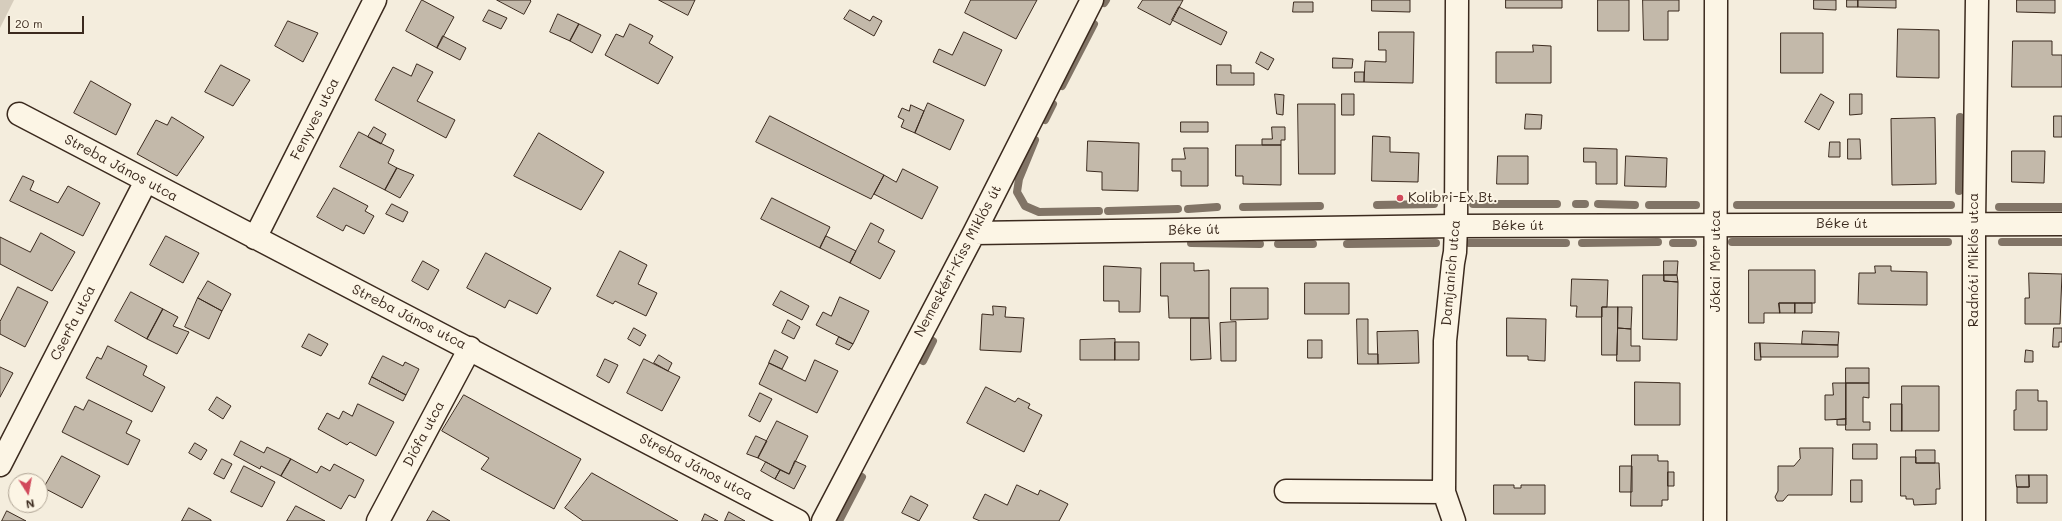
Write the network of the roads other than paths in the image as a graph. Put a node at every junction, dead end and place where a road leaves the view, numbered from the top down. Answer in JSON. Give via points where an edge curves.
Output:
{"nodes":[{"id":1,"x":375,"y":0,"type":"edge"},
{"id":2,"x":1092,"y":0,"type":"edge"},
{"id":3,"x":1457,"y":0,"type":"edge"},
{"id":4,"x":1716,"y":0,"type":"edge"},
{"id":5,"x":1977,"y":0,"type":"edge"},
{"id":6,"x":20,"y":114,"type":"dead end"},
{"id":7,"x":146,"y":181,"type":"junction"},
{"id":8,"x":1974,"y":223,"type":"junction"},
{"id":9,"x":2062,"y":224,"type":"edge"},
{"id":10,"x":1717,"y":225,"type":"junction"},
{"id":11,"x":1456,"y":226,"type":"junction"},
{"id":12,"x":974,"y":233,"type":"junction"},
{"id":13,"x":255,"y":238,"type":"junction"},
{"id":14,"x":470,"y":348,"type":"junction"},
{"id":15,"x":0,"y":465,"type":"edge"},
{"id":16,"x":1286,"y":491,"type":"dead end"},
{"id":17,"x":1444,"y":492,"type":"junction"},
{"id":18,"x":378,"y":521,"type":"edge"},
{"id":19,"x":798,"y":521,"type":"edge"},
{"id":20,"x":823,"y":521,"type":"edge"},
{"id":21,"x":1454,"y":521,"type":"edge"},
{"id":22,"x":1715,"y":521,"type":"edge"},
{"id":23,"x":1974,"y":521,"type":"edge"}],
"edges":[{"from":1,"to":13,"type":"street","name":"Fenyves utca"},
{"from":2,"to":12,"type":"street","name":"Nemeskéri-Kiss Miklós út"},
{"from":3,"to":11,"type":"street","name":"Damjanich utca"},
{"from":4,"to":10,"type":"street","name":"Jókai Mór utca"},
{"from":5,"to":8,"type":"street","name":"Radnóti Miklós utca"},
{"from":6,"to":7,"type":"street","name":"Streba János utca"},
{"from":7,"to":13,"type":"street","name":"Streba János utca"},
{"from":7,"to":15,"type":"street","name":"Cserfa utca"},
{"from":8,"to":9,"type":"street","name":"Béke út"},
{"from":8,"to":10,"type":"street","name":"Béke út"},
{"from":8,"to":23,"type":"street","name":"Radnóti Miklós utca"},
{"from":10,"to":11,"type":"street","name":"Béke út"},
{"from":10,"to":22,"type":"street","name":"Jókai Mór utca"},
{"from":11,"to":12,"type":"street","name":"Béke út"},
{"from":11,"to":17,"type":"street","name":"Damjanich utca","via":[[1456,252],[1445,341]]},
{"from":12,"to":20,"type":"street","name":"Nemeskéri-Kiss Miklós út"},
{"from":13,"to":14,"type":"street","name":"Streba János utca"},
{"from":14,"to":18,"type":"street","name":"Diófa utca"},
{"from":14,"to":19,"type":"street","name":"Streba János utca"},
{"from":16,"to":17,"type":"street"},
{"from":17,"to":21,"type":"street","name":"Damjanich utca"}]}
